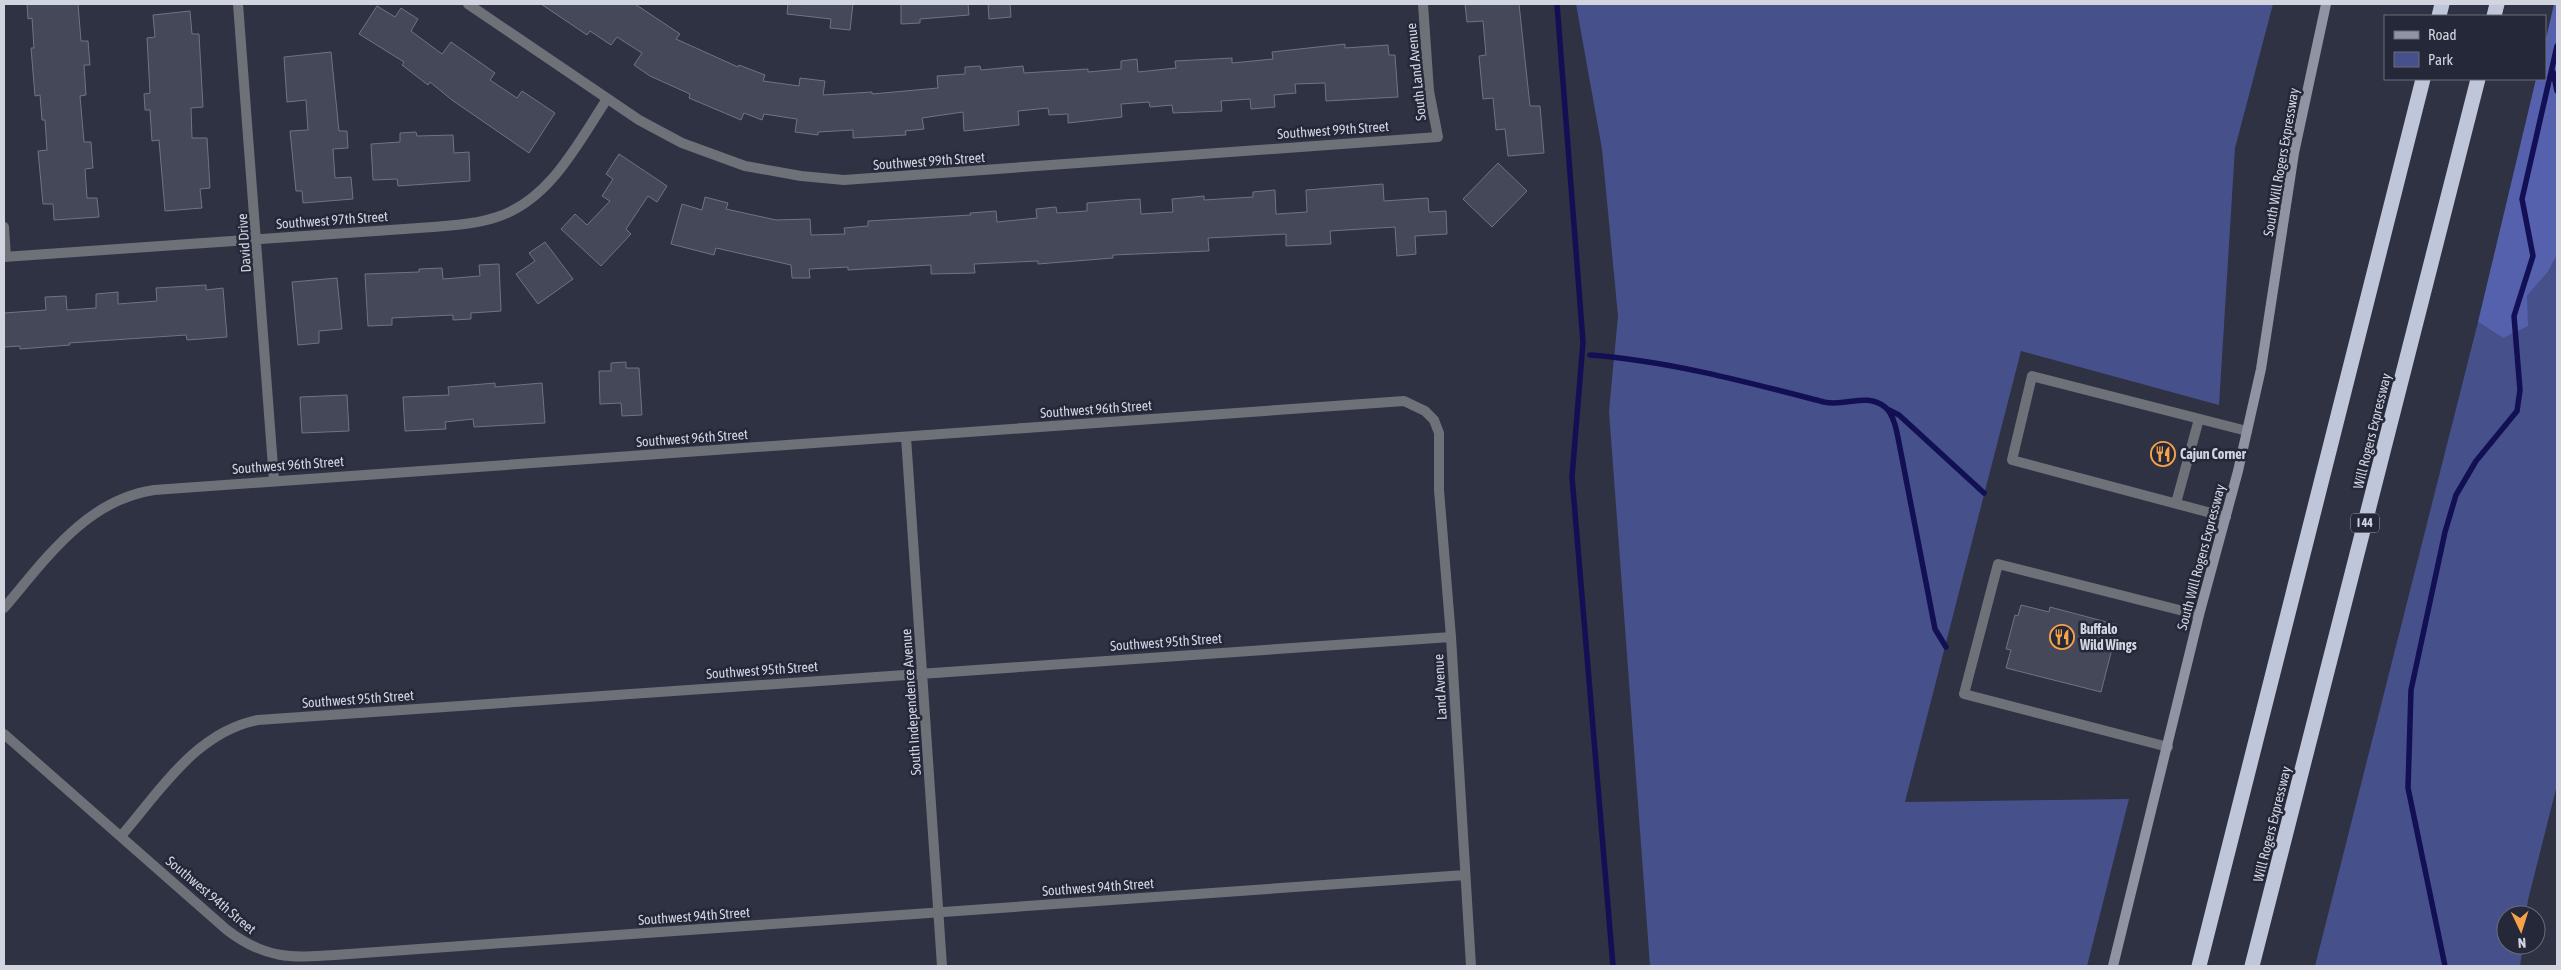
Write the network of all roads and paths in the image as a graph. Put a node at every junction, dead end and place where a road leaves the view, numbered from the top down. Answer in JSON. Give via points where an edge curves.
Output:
{"nodes":[{"id":1,"x":238,"y":4,"type":"edge"},
{"id":2,"x":468,"y":4,"type":"edge"},
{"id":3,"x":1423,"y":4,"type":"edge"},
{"id":4,"x":2326,"y":4,"type":"edge"},
{"id":5,"x":2423,"y":80,"type":"edge"},
{"id":6,"x":2478,"y":80,"type":"edge"},
{"id":7,"x":607,"y":99,"type":"junction"},
{"id":8,"x":1438,"y":137,"type":"joint"},
{"id":9,"x":4,"y":227,"type":"edge"},
{"id":10,"x":258,"y":239,"type":"junction"},
{"id":11,"x":5,"y":257,"type":"edge"},
{"id":12,"x":1425,"y":411,"type":"joint"},
{"id":13,"x":2199,"y":419,"type":"junction"},
{"id":14,"x":2247,"y":431,"type":"junction"},
{"id":15,"x":906,"y":437,"type":"junction"},
{"id":16,"x":274,"y":480,"type":"junction"},
{"id":17,"x":2176,"y":503,"type":"junction"},
{"id":18,"x":2226,"y":517,"type":"junction"},
{"id":19,"x":4,"y":608,"type":"edge"},
{"id":20,"x":2200,"y":614,"type":"junction"},
{"id":21,"x":1451,"y":637,"type":"junction"},
{"id":22,"x":923,"y":673,"type":"junction"},
{"id":23,"x":4,"y":734,"type":"edge"},
{"id":24,"x":2168,"y":747,"type":"junction"},
{"id":25,"x":121,"y":836,"type":"junction"},
{"id":26,"x":1465,"y":875,"type":"junction"},
{"id":27,"x":938,"y":912,"type":"junction"},
{"id":28,"x":942,"y":966,"type":"edge"},
{"id":29,"x":1471,"y":966,"type":"edge"},
{"id":30,"x":2113,"y":966,"type":"edge"},
{"id":31,"x":2199,"y":966,"type":"edge"},
{"id":32,"x":2252,"y":966,"type":"edge"}],
"edges":[{"from":1,"to":10,"type":"street","name":"David Drive"},
{"from":2,"to":7,"type":"street","name":"Southwest 99th Street"},
{"from":3,"to":8,"type":"street","name":"South Land Avenue","via":[[1430,91]]},
{"from":4,"to":14,"type":"main road","name":"South Will Rogers Expressway","via":[[2294,152],[2261,369]]},
{"from":5,"to":31,"type":"highway"},
{"from":6,"to":32,"type":"highway","name":"Will Rogers Expressway","number":"I 44"},
{"from":7,"to":8,"type":"street","name":"Southwest 99th Street","via":[[660,132],[719,158],[772,172],[844,180]]},
{"from":7,"to":10,"type":"street","name":"Southwest 97th Street","via":[[543,189],[526,203],[499,217],[473,223]]},
{"from":9,"to":11,"type":"street"},
{"from":10,"to":11,"type":"street","name":"Southwest 97th Street"},
{"from":10,"to":16,"type":"street","name":"David Drive"},
{"from":12,"to":15,"type":"street","name":"Southwest 96th Street","via":[[1412,403],[1393,400]]},
{"from":12,"to":21,"type":"street","name":"Land Avenue","via":[[1434,420],[1439,433],[1439,490]]},
{"from":13,"to":14,"type":"street"},
{"from":13,"to":17,"type":"street"},
{"from":13,"to":17,"type":"street","via":[[2032,376],[2012,460]]},
{"from":14,"to":18,"type":"main road","name":"South Will Rogers Expressway"},
{"from":15,"to":16,"type":"street","name":"Southwest 96th Street"},
{"from":15,"to":22,"type":"street","name":"South Independence Avenue"},
{"from":16,"to":19,"type":"street","name":"Southwest 96th Street","via":[[154,490],[115,501],[91,515],[69,534]]},
{"from":17,"to":18,"type":"street"},
{"from":18,"to":20,"type":"main road","name":"South Will Rogers Expressway"},
{"from":20,"to":24,"type":"main road","name":"South Will Rogers Expressway"},
{"from":20,"to":24,"type":"street","via":[[1998,564],[1964,694]]},
{"from":21,"to":22,"type":"street","name":"Southwest 95th Street"},
{"from":21,"to":26,"type":"street","name":"Land Avenue"},
{"from":22,"to":25,"type":"street","name":"Southwest 95th Street","via":[[249,722],[217,734],[198,749]]},
{"from":22,"to":27,"type":"street","name":"South Independence Avenue"},
{"from":23,"to":25,"type":"street","name":"Southwest 94th Street"},
{"from":24,"to":30,"type":"main road","name":"South Will Rogers Expressway"},
{"from":25,"to":27,"type":"street","name":"Southwest 94th Street","via":[[242,941],[263,952],[281,956],[336,955]]},
{"from":26,"to":27,"type":"street","name":"Southwest 94th Street"},
{"from":26,"to":29,"type":"street","name":"Land Avenue"},
{"from":27,"to":28,"type":"street","name":"South Independence Avenue"}]}
